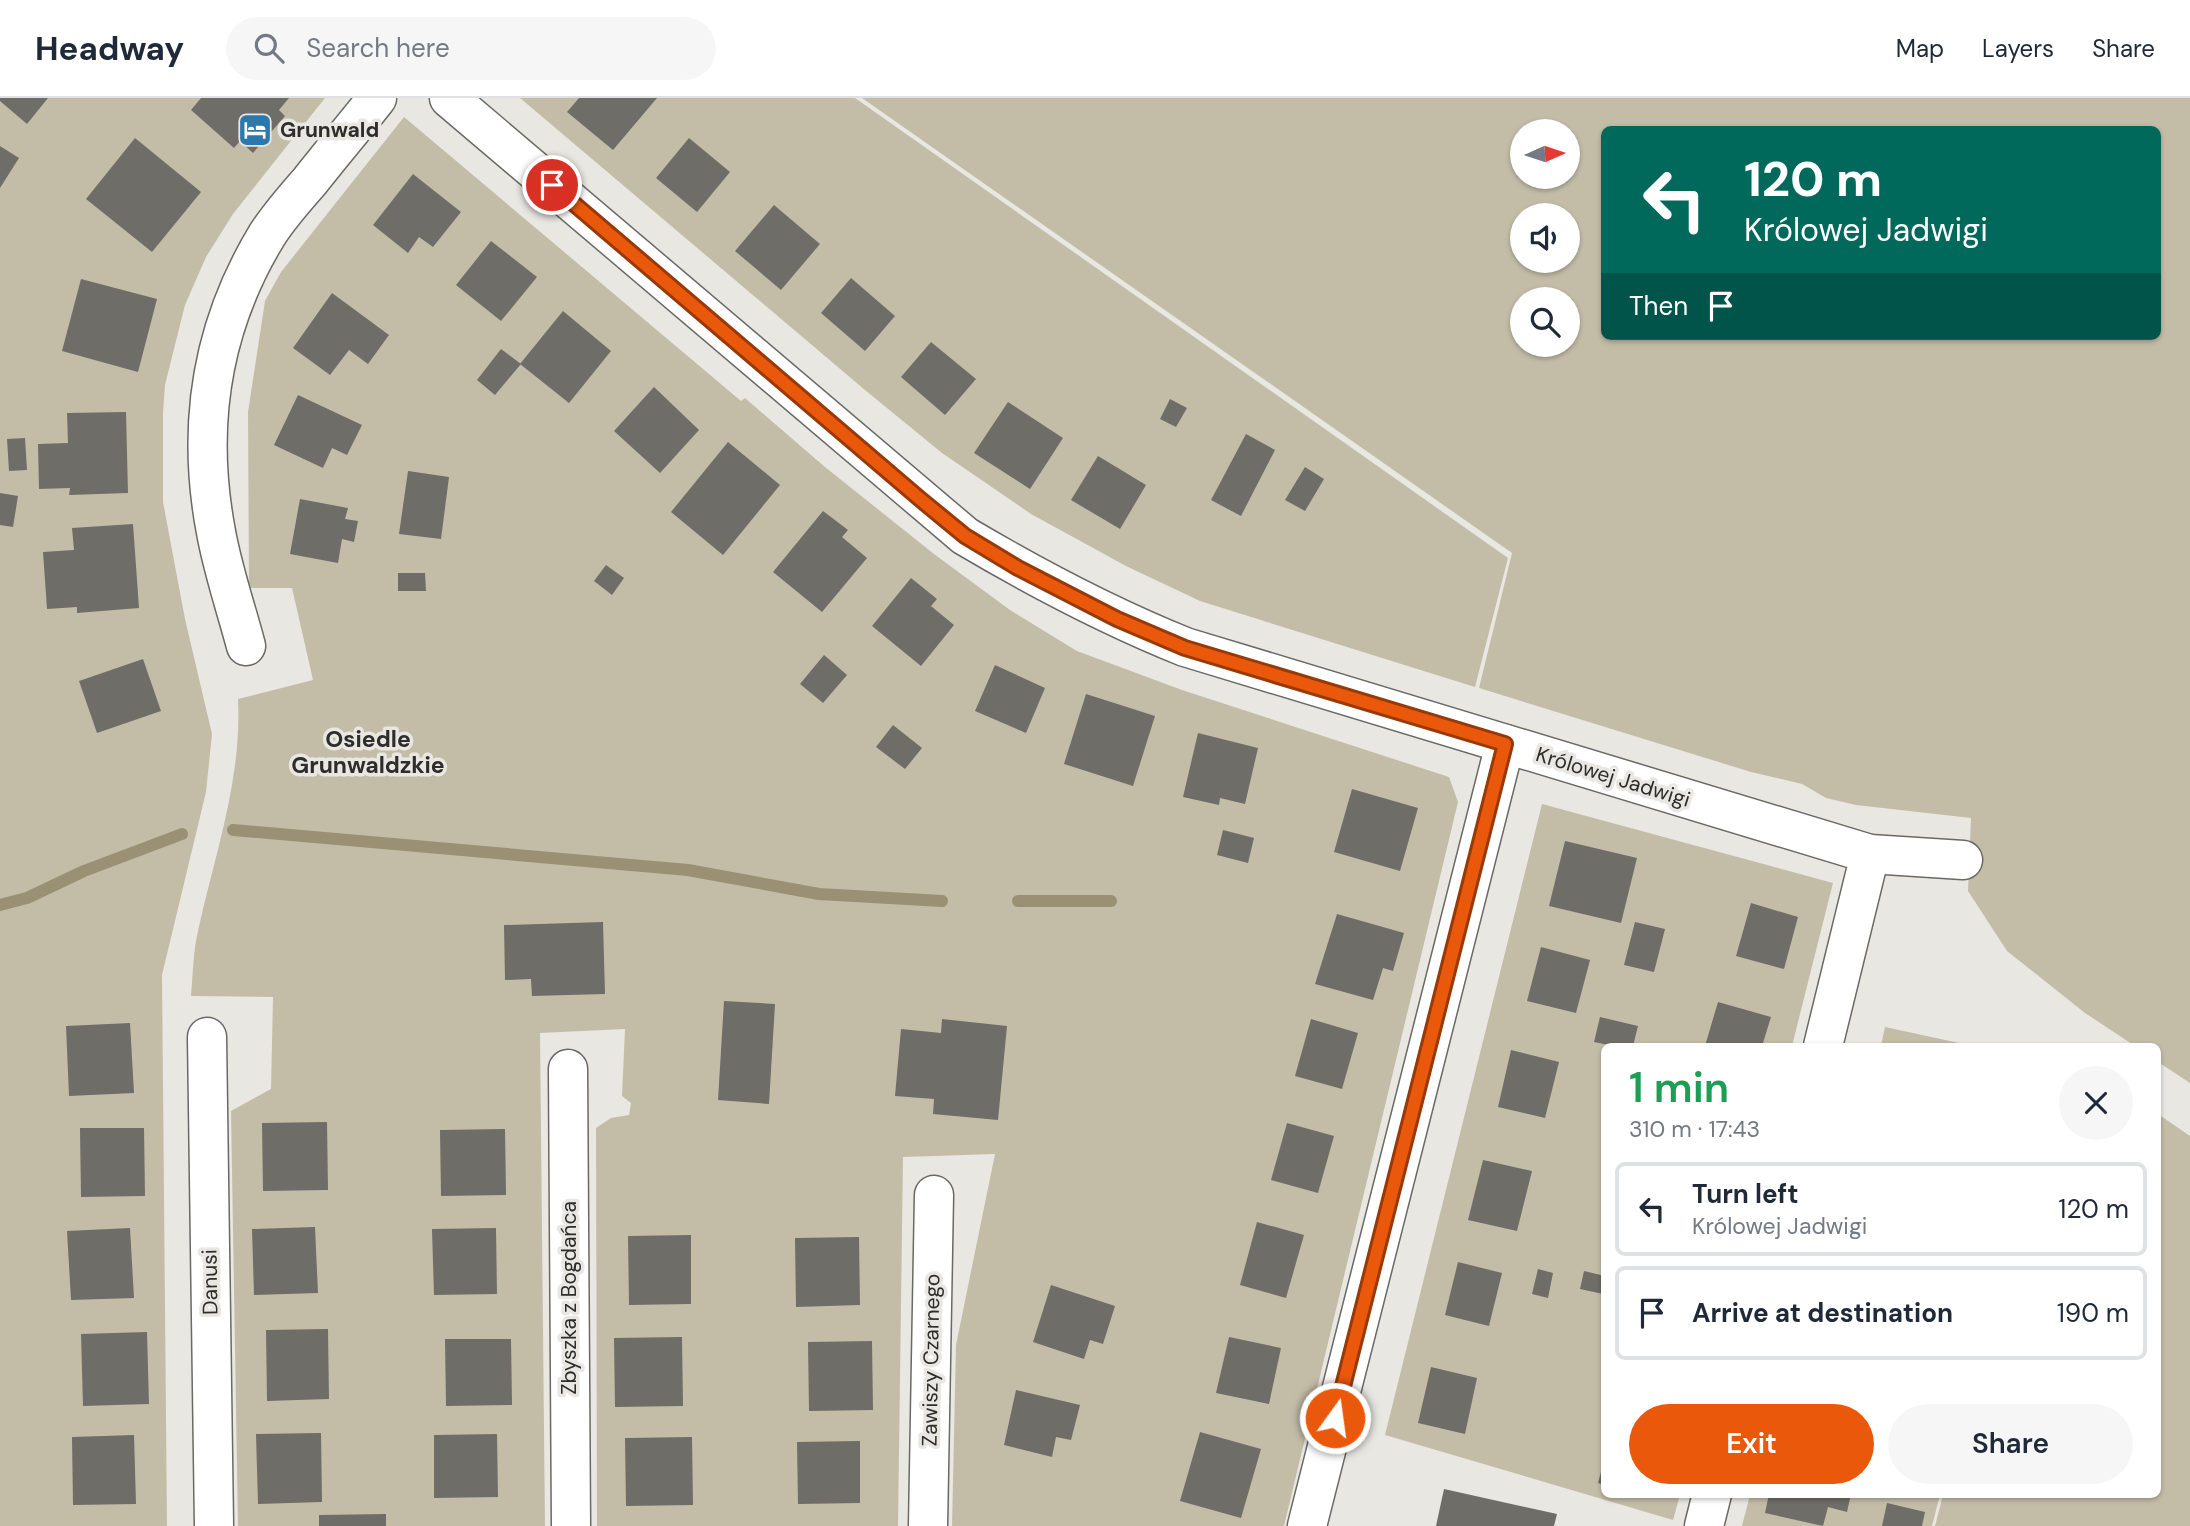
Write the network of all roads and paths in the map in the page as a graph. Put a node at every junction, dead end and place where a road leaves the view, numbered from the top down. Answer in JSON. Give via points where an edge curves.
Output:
{"nodes":[{"id":1,"x":377,"y":98,"type":"edge"},
{"id":2,"x":449,"y":98,"type":"edge"},
{"id":3,"x":246,"y":646,"type":"dead end"},
{"id":4,"x":1505,"y":744,"type":"junction"},
{"id":5,"x":1870,"y":854,"type":"junction"},
{"id":6,"x":1963,"y":860,"type":"dead end"},
{"id":7,"x":207,"y":1037,"type":"dead end"},
{"id":8,"x":1824,"y":1043,"type":"edge"},
{"id":9,"x":568,"y":1069,"type":"dead end"},
{"id":10,"x":934,"y":1195,"type":"dead end"},
{"id":11,"x":1711,"y":1498,"type":"edge"},
{"id":12,"x":214,"y":1526,"type":"edge"},
{"id":13,"x":570,"y":1526,"type":"edge"},
{"id":14,"x":928,"y":1526,"type":"edge"},
{"id":15,"x":1307,"y":1526,"type":"edge"},
{"id":16,"x":1704,"y":1526,"type":"edge"}],
"edges":[{"from":1,"to":3,"type":"street","via":[[268,234],[245,276],[217,350],[210,391],[209,485],[216,534]]},
{"from":2,"to":4,"type":"street","name":"Królowej Jadwigi","via":[[965,536],[1117,619],[1185,648]]},
{"from":4,"to":5,"type":"street","name":"Królowej Jadwigi"},
{"from":4,"to":15,"type":"street"},
{"from":5,"to":6,"type":"street","name":"Królowej Jadwigi"},
{"from":5,"to":8,"type":"street"},
{"from":7,"to":12,"type":"street","name":"Danusi"},
{"from":9,"to":13,"type":"street","name":"Zbyszka z Bogdańca"},
{"from":10,"to":14,"type":"street","name":"Zawiszy Czarnego"},
{"from":11,"to":16,"type":"street"}]}
